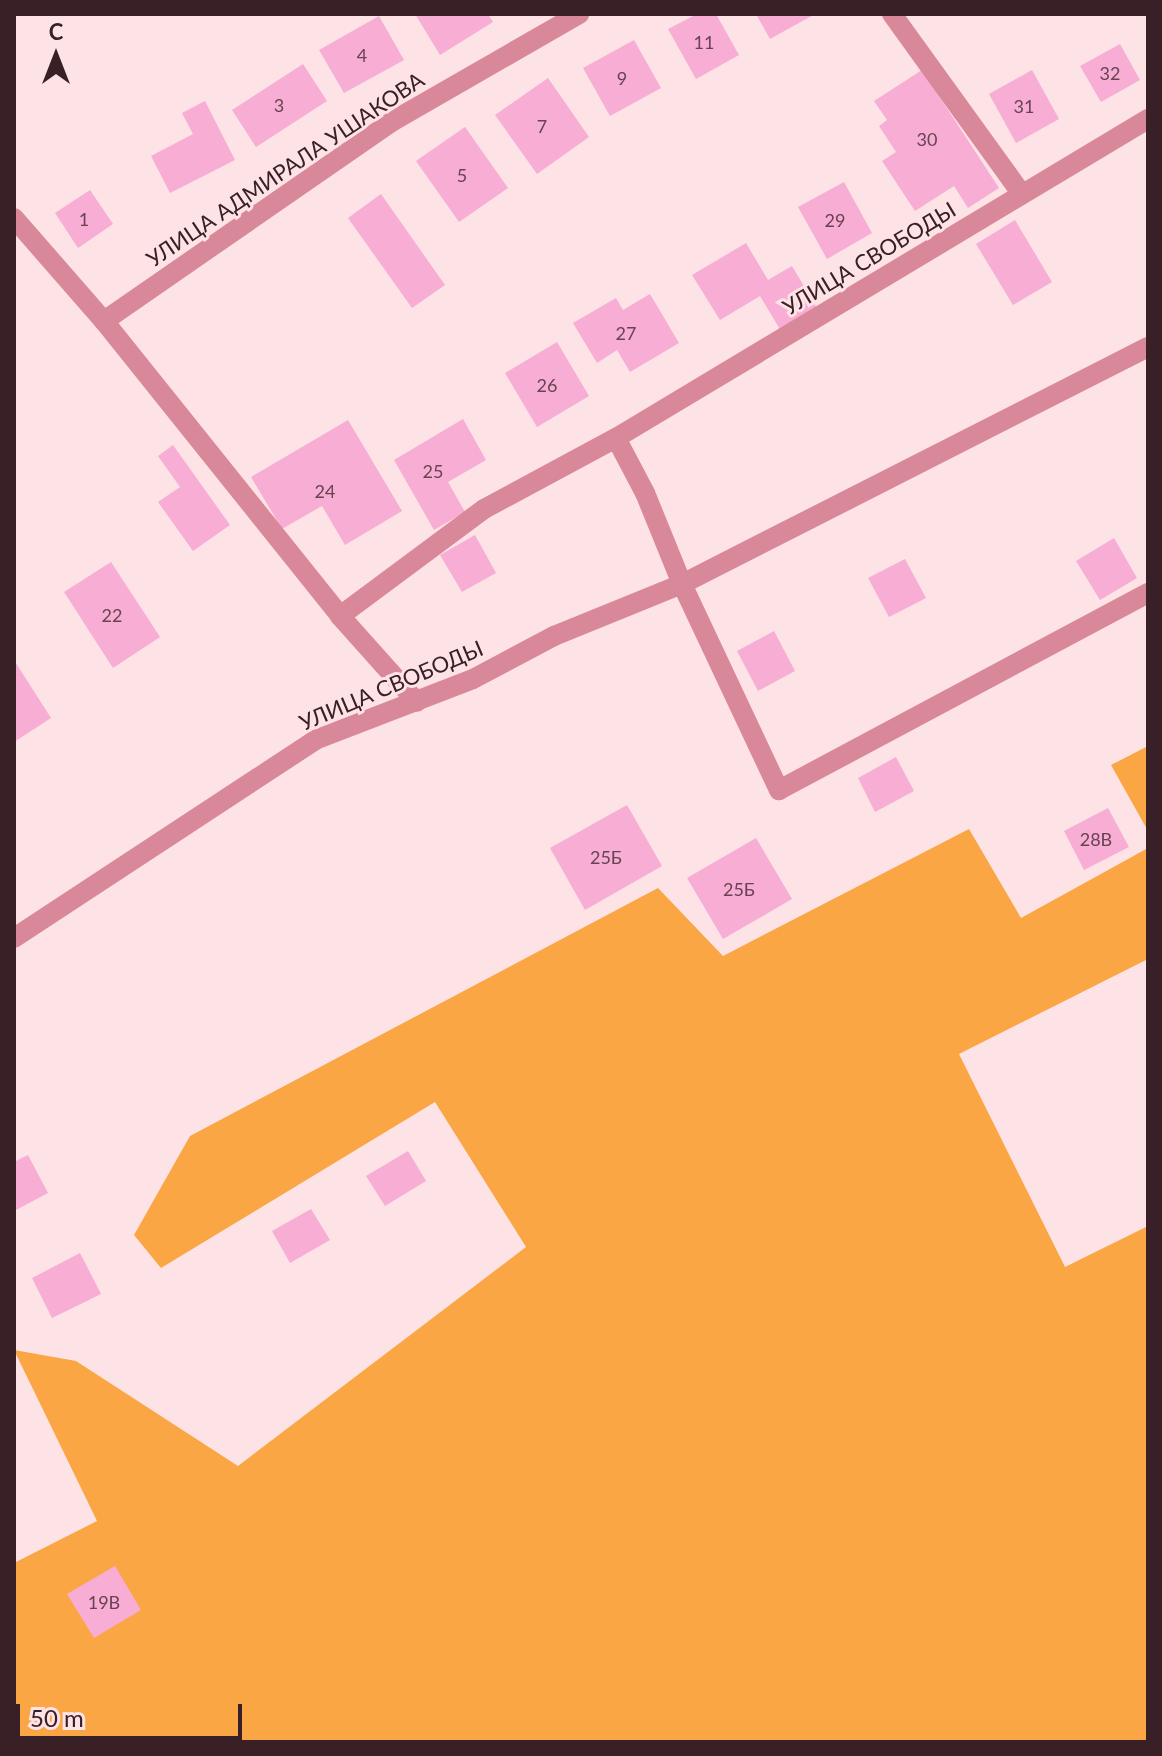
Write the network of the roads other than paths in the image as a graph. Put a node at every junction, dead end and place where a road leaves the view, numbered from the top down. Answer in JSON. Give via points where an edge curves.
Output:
{"nodes":[{"id":1,"x":579,"y":14,"type":"edge"},
{"id":2,"x":892,"y":14,"type":"edge"},
{"id":3,"x":1148,"y":119,"type":"edge"},
{"id":4,"x":1022,"y":194,"type":"junction"},
{"id":5,"x":14,"y":218,"type":"edge"},
{"id":6,"x":104,"y":321,"type":"junction"},
{"id":7,"x":1148,"y":347,"type":"edge"},
{"id":8,"x":616,"y":438,"type":"junction"},
{"id":9,"x":682,"y":584,"type":"junction"},
{"id":10,"x":1148,"y":593,"type":"edge"},
{"id":11,"x":340,"y":616,"type":"junction"},
{"id":12,"x":417,"y":702,"type":"junction"},
{"id":13,"x":14,"y":938,"type":"edge"}],
"edges":[{"from":1,"to":6,"type":"street","name":"УЛИЦА АДМИРАЛА УШАКОВА","via":[[393,121]]},
{"from":2,"to":4,"type":"street"},
{"from":3,"to":4,"type":"street","name":"УЛИЦА СВОБОДЫ"},
{"from":4,"to":8,"type":"street","name":"УЛИЦА СВОБОДЫ"},
{"from":5,"to":6,"type":"street"},
{"from":6,"to":11,"type":"street"},
{"from":7,"to":9,"type":"street","name":"УЛИЦА СВОБОДЫ"},
{"from":8,"to":9,"type":"street"},
{"from":8,"to":11,"type":"street","name":"УЛИЦА СВОБОДЫ","via":[[484,509]]},
{"from":9,"to":10,"type":"street","via":[[779,790]]},
{"from":9,"to":12,"type":"street","name":"УЛИЦА СВОБОДЫ","via":[[554,636]]},
{"from":11,"to":12,"type":"street"},
{"from":12,"to":13,"type":"street","name":"УЛИЦА СВОБОДЫ","via":[[315,740]]}]}
